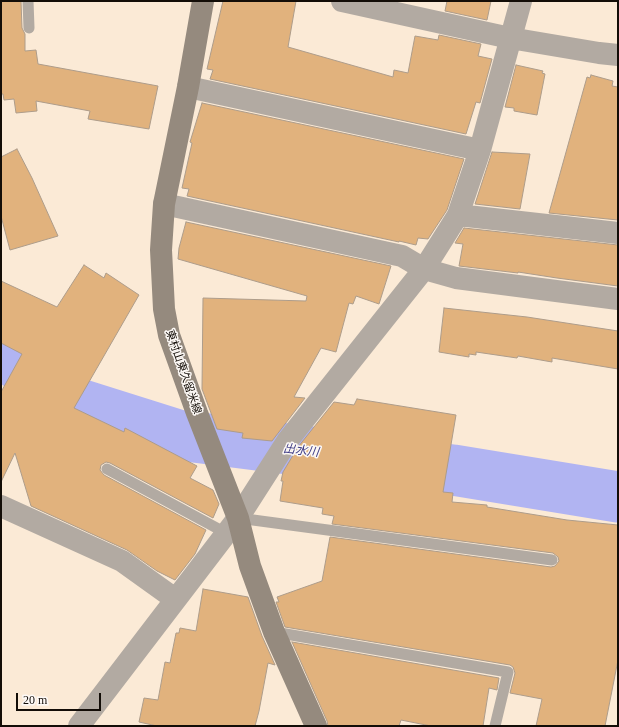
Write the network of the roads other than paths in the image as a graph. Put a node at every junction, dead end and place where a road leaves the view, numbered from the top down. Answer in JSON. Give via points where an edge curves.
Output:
{"nodes":[{"id":1,"x":28,"y":1,"type":"edge"},
{"id":2,"x":203,"y":1,"type":"edge"},
{"id":3,"x":342,"y":1,"type":"edge"},
{"id":4,"x":521,"y":1,"type":"edge"},
{"id":5,"x":29,"y":28,"type":"dead end"},
{"id":6,"x":510,"y":38,"type":"junction"},
{"id":7,"x":618,"y":55,"type":"edge"},
{"id":8,"x":188,"y":87,"type":"junction"},
{"id":9,"x":480,"y":150,"type":"junction"},
{"id":10,"x":164,"y":204,"type":"junction"},
{"id":11,"x":458,"y":215,"type":"junction"},
{"id":12,"x":618,"y":233,"type":"edge"},
{"id":13,"x":424,"y":269,"type":"junction"},
{"id":14,"x":618,"y":299,"type":"edge"},
{"id":15,"x":106,"y":469,"type":"dead end"},
{"id":16,"x":1,"y":506,"type":"edge"},
{"id":17,"x":232,"y":526,"type":"junction"},
{"id":18,"x":552,"y":560,"type":"dead end"},
{"id":19,"x":175,"y":599,"type":"junction"},
{"id":20,"x":274,"y":632,"type":"junction"},
{"id":21,"x":79,"y":726,"type":"edge"},
{"id":22,"x":316,"y":726,"type":"edge"},
{"id":23,"x":495,"y":726,"type":"edge"}],
"edges":[{"from":1,"to":5,"type":"lane"},
{"from":2,"to":8,"type":"main road","name":"東村山東久留米線"},
{"from":3,"to":6,"type":"street"},
{"from":4,"to":6,"type":"street"},
{"from":6,"to":7,"type":"street"},
{"from":6,"to":9,"type":"street"},
{"from":8,"to":9,"type":"street"},
{"from":8,"to":10,"type":"main road","name":"東村山東久留米線"},
{"from":9,"to":11,"type":"street"},
{"from":10,"to":13,"type":"street","via":[[402,256]]},
{"from":10,"to":17,"type":"main road","name":"東村山東久留米線","via":[[160,250],[164,309],[169,335],[212,450]]},
{"from":11,"to":12,"type":"street"},
{"from":11,"to":13,"type":"street"},
{"from":13,"to":14,"type":"street","via":[[456,278]]},
{"from":13,"to":17,"type":"street","via":[[288,440]]},
{"from":15,"to":17,"type":"lane"},
{"from":16,"to":19,"type":"street","via":[[122,561]]},
{"from":17,"to":18,"type":"lane"},
{"from":17,"to":19,"type":"street"},
{"from":17,"to":20,"type":"main road","name":"東村山東久留米線"},
{"from":19,"to":21,"type":"street"},
{"from":20,"to":22,"type":"main road","name":"東村山東久留米線"},
{"from":20,"to":23,"type":"lane","via":[[508,672]]}]}
